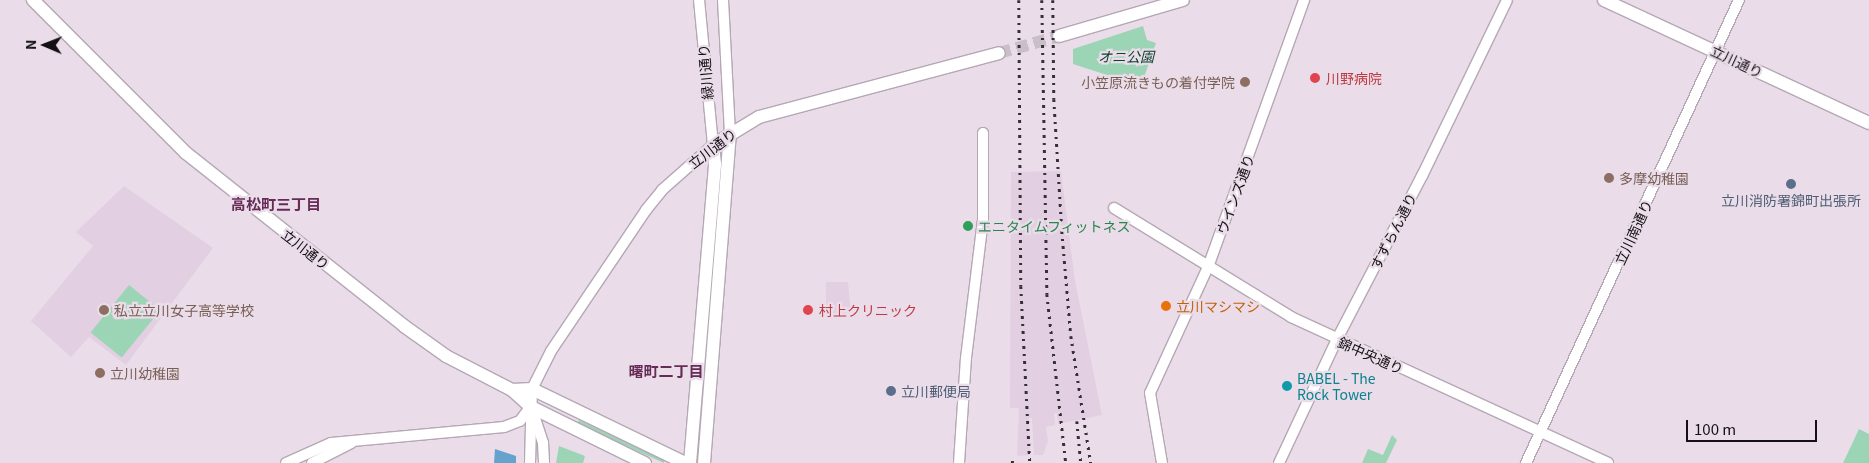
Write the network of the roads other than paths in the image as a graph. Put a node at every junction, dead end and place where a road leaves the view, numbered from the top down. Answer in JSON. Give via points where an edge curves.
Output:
{"nodes":[{"id":1,"x":33,"y":0,"type":"edge"},
{"id":2,"x":699,"y":0,"type":"edge"},
{"id":3,"x":723,"y":0,"type":"edge"},
{"id":4,"x":1183,"y":0,"type":"edge"},
{"id":5,"x":1304,"y":0,"type":"edge"},
{"id":6,"x":1507,"y":0,"type":"edge"},
{"id":7,"x":1604,"y":0,"type":"edge"},
{"id":8,"x":1739,"y":0,"type":"edge"},
{"id":9,"x":1058,"y":36,"type":"tunnel mouth"},
{"id":10,"x":1716,"y":52,"type":"junction"},
{"id":11,"x":999,"y":53,"type":"tunnel mouth"},
{"id":12,"x":1869,"y":123,"type":"edge"},
{"id":13,"x":730,"y":133,"type":"junction"},
{"id":14,"x":983,"y":133,"type":"dead end"},
{"id":15,"x":714,"y":145,"type":"junction"},
{"id":16,"x":1114,"y":208,"type":"dead end"},
{"id":17,"x":1208,"y":267,"type":"junction"},
{"id":18,"x":1337,"y":339,"type":"junction"},
{"id":19,"x":532,"y":389,"type":"junction"},
{"id":20,"x":512,"y":390,"type":"junction"},
{"id":21,"x":531,"y":407,"type":"junction"},
{"id":22,"x":1540,"y":432,"type":"junction"},
{"id":23,"x":334,"y":453,"type":"edge"},
{"id":24,"x":286,"y":463,"type":"edge"},
{"id":25,"x":312,"y":463,"type":"edge"},
{"id":26,"x":530,"y":463,"type":"edge"},
{"id":27,"x":544,"y":463,"type":"edge"},
{"id":28,"x":646,"y":463,"type":"edge"},
{"id":29,"x":685,"y":463,"type":"edge"},
{"id":30,"x":690,"y":463,"type":"edge"},
{"id":31,"x":704,"y":463,"type":"edge"},
{"id":32,"x":959,"y":463,"type":"edge"},
{"id":33,"x":1162,"y":463,"type":"edge"},
{"id":34,"x":1279,"y":463,"type":"edge"},
{"id":35,"x":1526,"y":463,"type":"edge"},
{"id":36,"x":1608,"y":463,"type":"edge"}],
"edges":[{"from":1,"to":20,"type":"main road","name":"立川通り","via":[[216,180],[446,356]]},
{"from":2,"to":15,"type":"street","name":"緑川通り"},
{"from":3,"to":13,"type":"street","name":"緑川通り"},
{"from":4,"to":9,"type":"main road"},
{"from":5,"to":17,"type":"street","name":"ウインズ通り"},
{"from":6,"to":18,"type":"street","name":"すずらん通り","via":[[1422,176]]},
{"from":7,"to":10,"type":"main road","name":"立川通り"},
{"from":8,"to":10,"type":"street","name":"立川南通り"},
{"from":10,"to":12,"type":"main road","name":"立川通り"},
{"from":10,"to":22,"type":"street","name":"立川南通り"},
{"from":11,"to":13,"type":"main road","name":"立川通り","via":[[759,117]]},
{"from":13,"to":15,"type":"main road","name":"立川通り"},
{"from":13,"to":31,"type":"main road"},
{"from":14,"to":32,"type":"street","via":[[983,219],[966,358]]},
{"from":15,"to":19,"type":"street","name":"立川通り","via":[[662,190],[646,210],[568,322]]},
{"from":15,"to":30,"type":"main road"},
{"from":16,"to":17,"type":"street","name":"錦中央通り"},
{"from":17,"to":18,"type":"street","name":"錦中央通り","via":[[1285,313]]},
{"from":17,"to":33,"type":"street","name":"ウインズ通り","via":[[1150,400]]},
{"from":18,"to":22,"type":"street","name":"錦中央通り"},
{"from":18,"to":34,"type":"street","name":"すずらん通り"},
{"from":19,"to":20,"type":"main road"},
{"from":19,"to":21,"type":"street"},
{"from":19,"to":29,"type":"main road"},
{"from":20,"to":21,"type":"main road","name":"立川通り"},
{"from":21,"to":23,"type":"street","via":[[520,421],[504,427],[375,437],[355,441]]},
{"from":21,"to":26,"type":"street"},
{"from":21,"to":27,"type":"street","via":[[543,443]]},
{"from":21,"to":28,"type":"main road","name":"立川通り"},
{"from":22,"to":35,"type":"street","name":"立川南通り"},
{"from":22,"to":36,"type":"street","name":"錦中央通り"},
{"from":23,"to":24,"type":"street","via":[[303,455]]},
{"from":23,"to":25,"type":"street"}]}
